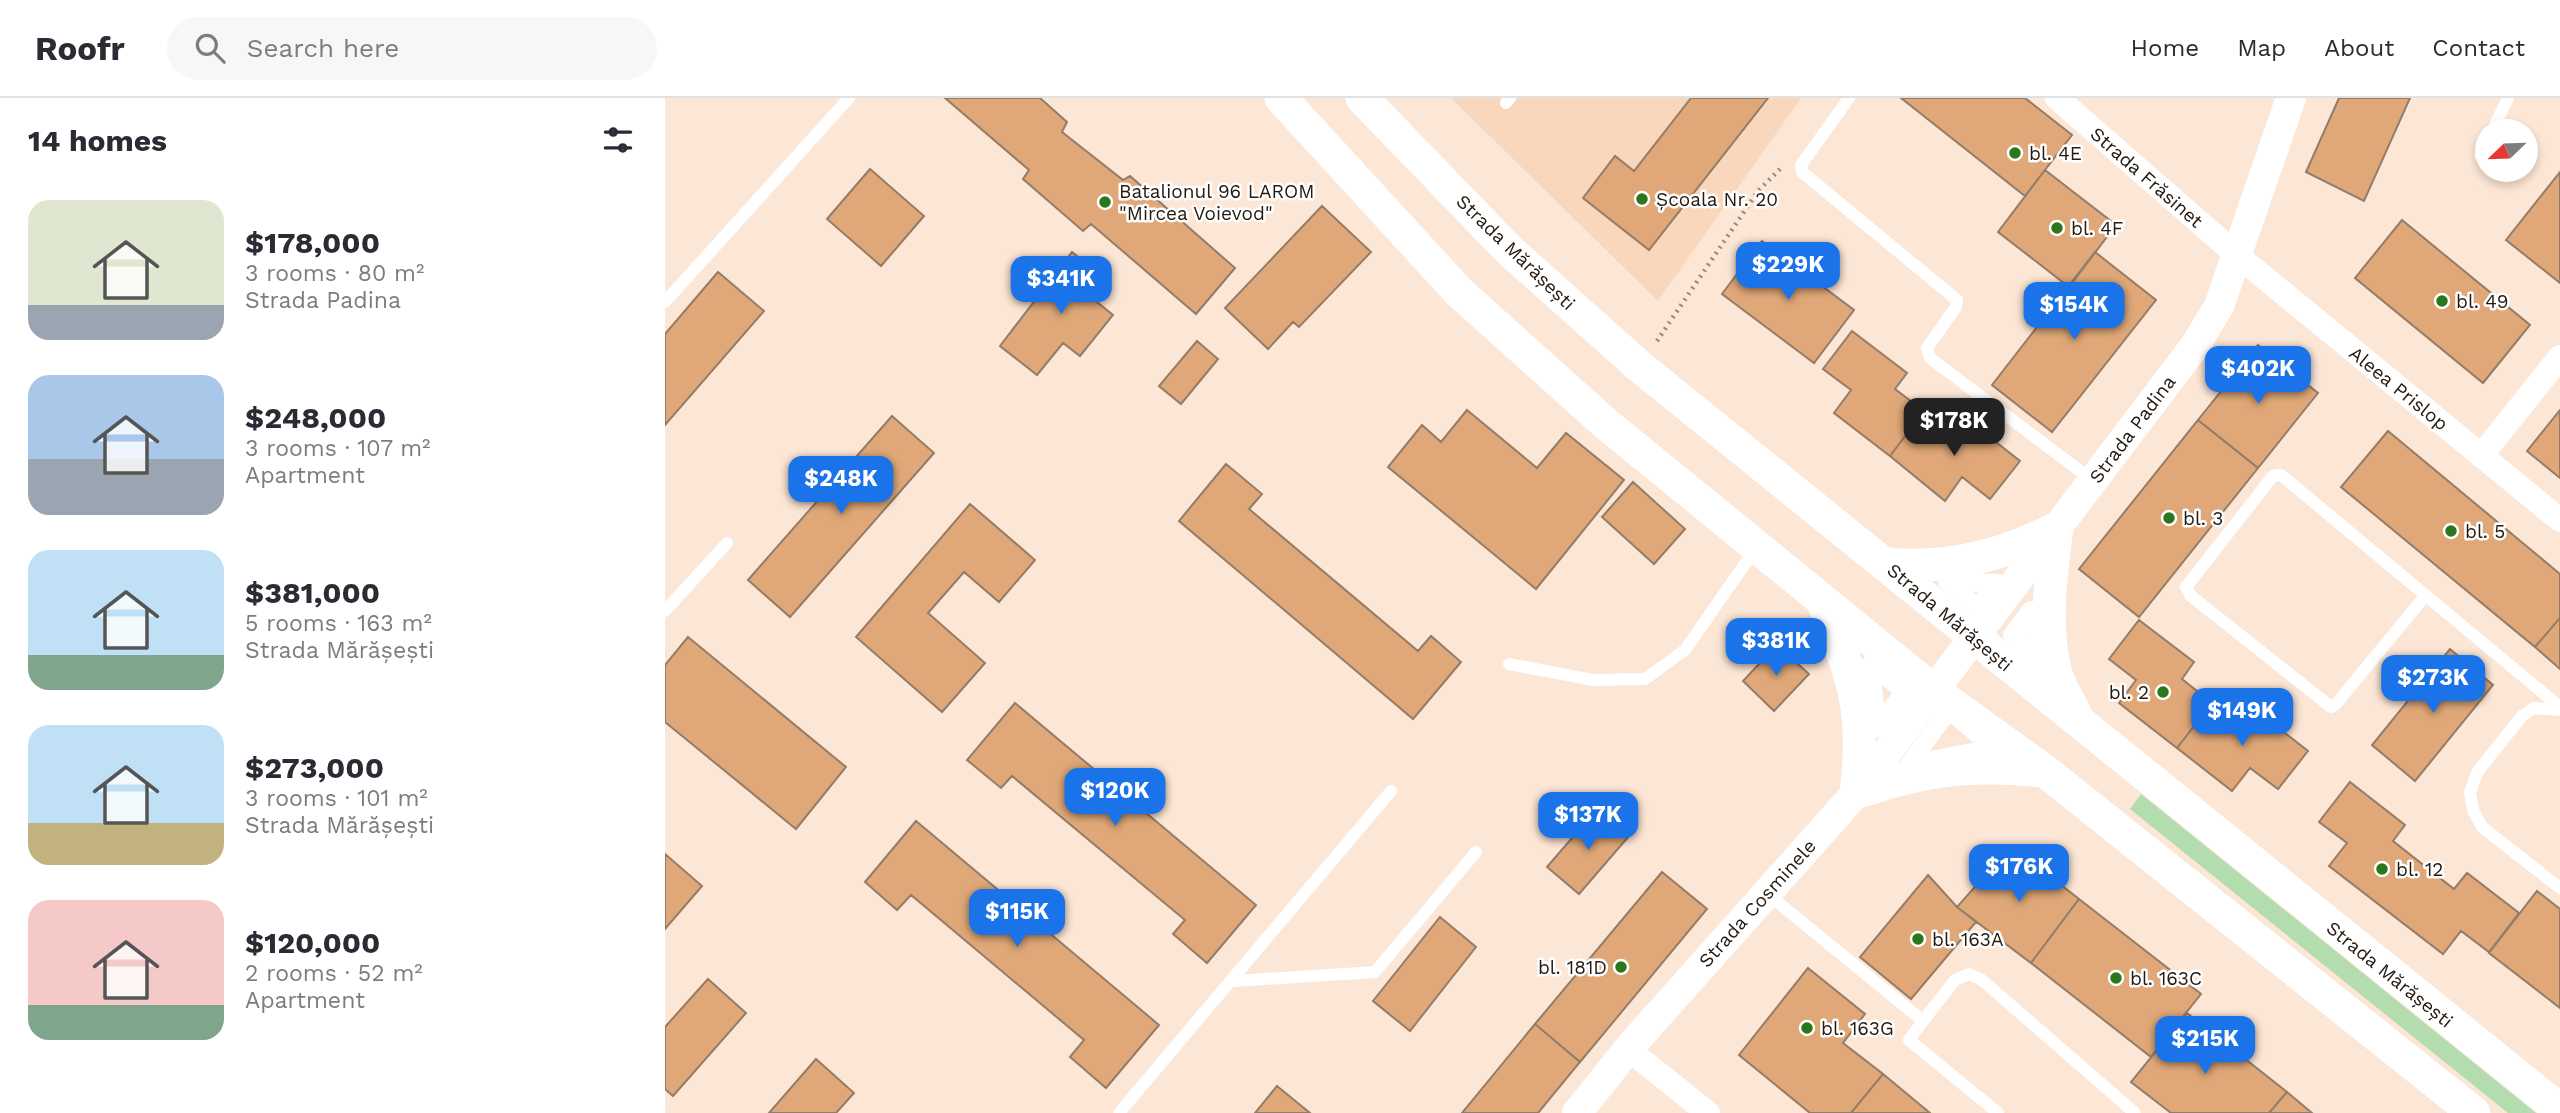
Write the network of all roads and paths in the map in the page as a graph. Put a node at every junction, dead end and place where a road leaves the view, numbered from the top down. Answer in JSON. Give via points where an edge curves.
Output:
{"nodes":[{"id":1,"x":849,"y":98,"type":"edge"},
{"id":2,"x":1281,"y":98,"type":"edge"},
{"id":3,"x":1849,"y":98,"type":"edge"},
{"id":4,"x":2057,"y":98,"type":"edge"},
{"id":5,"x":2291,"y":98,"type":"edge"},
{"id":6,"x":2508,"y":98,"type":"edge"},
{"id":7,"x":1372,"y":101,"type":"edge"},
{"id":8,"x":2498,"y":119,"type":"edge"},
{"id":9,"x":1802,"y":172,"type":"junction"},
{"id":10,"x":2238,"y":256,"type":"junction"},
{"id":11,"x":665,"y":302,"type":"edge"},
{"id":12,"x":2560,"y":357,"type":"edge"},
{"id":13,"x":1639,"y":366,"type":"junction"},
{"id":14,"x":2481,"y":456,"type":"junction"},
{"id":15,"x":2092,"y":481,"type":"junction"},
{"id":16,"x":2560,"y":520,"type":"edge"},
{"id":17,"x":2057,"y":528,"type":"junction"},
{"id":18,"x":727,"y":543,"type":"dead end"},
{"id":19,"x":1757,"y":548,"type":"junction"},
{"id":20,"x":1887,"y":564,"type":"junction"},
{"id":21,"x":2425,"y":596,"type":"junction"},
{"id":22,"x":1822,"y":601,"type":"junction"},
{"id":23,"x":665,"y":611,"type":"edge"},
{"id":24,"x":1975,"y":640,"type":"junction"},
{"id":25,"x":1509,"y":664,"type":"dead end"},
{"id":26,"x":1935,"y":692,"type":"junction"},
{"id":27,"x":2560,"y":709,"type":"edge"},
{"id":28,"x":2080,"y":724,"type":"junction"},
{"id":29,"x":2045,"y":771,"type":"junction"},
{"id":30,"x":1391,"y":791,"type":"dead end"},
{"id":31,"x":1856,"y":793,"type":"junction"},
{"id":32,"x":1476,"y":852,"type":"dead end"},
{"id":33,"x":2560,"y":888,"type":"edge"},
{"id":34,"x":1765,"y":892,"type":"junction"},
{"id":35,"x":1234,"y":981,"type":"junction"},
{"id":36,"x":1923,"y":1021,"type":"junction"},
{"id":37,"x":1628,"y":1049,"type":"junction"},
{"id":38,"x":2558,"y":1104,"type":"edge"},
{"id":39,"x":1119,"y":1113,"type":"edge"},
{"id":40,"x":1577,"y":1113,"type":"edge"},
{"id":41,"x":1708,"y":1113,"type":"edge"},
{"id":42,"x":1998,"y":1113,"type":"edge"},
{"id":43,"x":2136,"y":1113,"type":"edge"},
{"id":44,"x":2474,"y":1113,"type":"edge"}],
"edges":[{"from":1,"to":11,"type":"lane"},
{"from":2,"to":19,"type":"main road","via":[[1459,292],[1605,423]]},
{"from":3,"to":9,"type":"lane","via":[[1801,165]]},
{"from":4,"to":10,"type":"street","name":"Strada Frăsinet"},
{"from":5,"to":10,"type":"street","name":"Strada Padina"},
{"from":6,"to":8,"type":"lane"},
{"from":7,"to":13,"type":"main road","name":"Strada Mărășești","via":[[1509,250]]},
{"from":9,"to":13,"type":"path","via":[[1780,169],[1758,191]]},
{"from":9,"to":15,"type":"lane","via":[[1957,300],[1927,348],[1930,358]]},
{"from":10,"to":14,"type":"street","name":"Aleea Prislop"},
{"from":10,"to":15,"type":"street","name":"Strada Padina","via":[[2219,306],[2193,347]]},
{"from":12,"to":14,"type":"street"},
{"from":13,"to":20,"type":"main road","name":"Strada Mărășești"},
{"from":14,"to":16,"type":"street","name":"Aleea Prislop"},
{"from":15,"to":17,"type":"street","name":"Strada Padina"},
{"from":17,"to":20,"type":"main road","via":[[1968,561]]},
{"from":17,"to":24,"type":"street","name":"Strada Padina"},
{"from":17,"to":28,"type":"main road","via":[[2049,635],[2056,673]]},
{"from":18,"to":23,"type":"lane"},
{"from":19,"to":22,"type":"main road"},
{"from":19,"to":25,"type":"lane","via":[[1685,650],[1645,679],[1593,680]]},
{"from":20,"to":24,"type":"main road","name":"Strada Mărășești"},
{"from":21,"to":21,"type":"lane","via":[[2277,474],[2186,587],[2191,596],[2331,707]]},
{"from":21,"to":27,"type":"lane"},
{"from":22,"to":26,"type":"main road"},
{"from":22,"to":31,"type":"main road","via":[[1858,698],[1862,746]]},
{"from":24,"to":26,"type":"street","name":"Strada Padina"},
{"from":24,"to":28,"type":"main road","name":"Strada Mărășești"},
{"from":26,"to":29,"type":"main road"},
{"from":26,"to":31,"type":"street","name":"Strada Cosminele"},
{"from":27,"to":33,"type":"lane","via":[[2534,708],[2522,716],[2479,771],[2470,792],[2482,827]]},
{"from":28,"to":38,"type":"main road","name":"Strada Mărășești"},
{"from":29,"to":31,"type":"main road","via":[[1957,767],[1923,772]]},
{"from":29,"to":44,"type":"main road"},
{"from":30,"to":35,"type":"lane"},
{"from":31,"to":34,"type":"street","name":"Strada Cosminele"},
{"from":32,"to":35,"type":"lane","via":[[1375,972]]},
{"from":34,"to":36,"type":"lane"},
{"from":34,"to":37,"type":"street","name":"Strada Cosminele"},
{"from":35,"to":39,"type":"lane"},
{"from":36,"to":42,"type":"lane","via":[[1909,1040]]},
{"from":36,"to":43,"type":"lane","via":[[1955,980],[1969,974],[1982,980]]},
{"from":37,"to":40,"type":"street","name":"Strada Cosminele"},
{"from":37,"to":41,"type":"street"}]}
